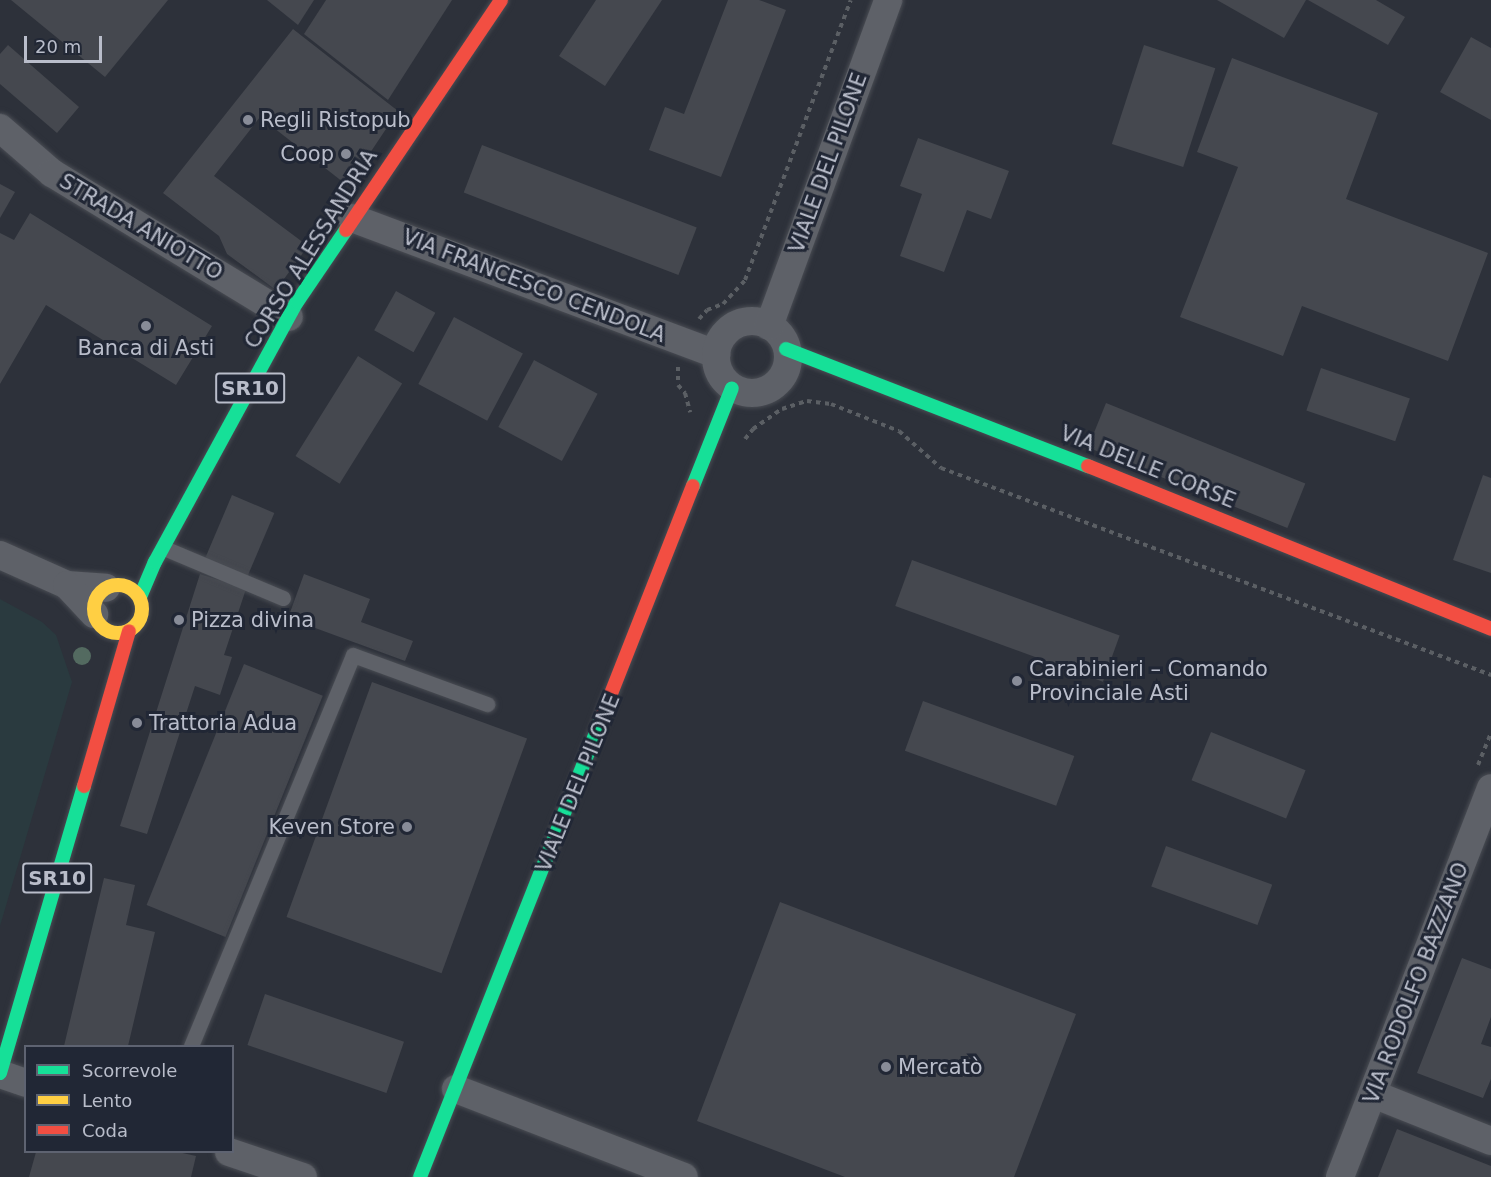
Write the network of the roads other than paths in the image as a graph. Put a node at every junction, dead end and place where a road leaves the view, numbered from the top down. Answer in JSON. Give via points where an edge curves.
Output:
{"nodes":[{"id":1,"x":501,"y":0,"type":"edge"},
{"id":2,"x":888,"y":0,"type":"edge"},
{"id":3,"x":0,"y":128,"type":"edge"},
{"id":4,"x":352,"y":218,"type":"junction"},
{"id":5,"x":289,"y":317,"type":"junction"},
{"id":6,"x":769,"y":326,"type":"junction"},
{"id":7,"x":786,"y":349,"type":"junction"},
{"id":8,"x":716,"y":354,"type":"junction"},
{"id":9,"x":732,"y":388,"type":"junction"},
{"id":10,"x":164,"y":548,"type":"junction"},
{"id":11,"x":0,"y":555,"type":"edge"},
{"id":12,"x":155,"y":562,"type":"junction"},
{"id":13,"x":67,"y":585,"type":"junction"},
{"id":14,"x":114,"y":586,"type":"junction"},
{"id":15,"x":140,"y":597,"type":"junction"},
{"id":16,"x":283,"y":598,"type":"dead end"},
{"id":17,"x":98,"y":620,"type":"junction"},
{"id":18,"x":1491,"y":629,"type":"edge"},
{"id":19,"x":129,"y":631,"type":"junction"},
{"id":20,"x":112,"y":682,"type":"junction"},
{"id":21,"x":487,"y":704,"type":"dead end"},
{"id":22,"x":1491,"y":788,"type":"edge"},
{"id":23,"x":192,"y":1045,"type":"edge"},
{"id":24,"x":0,"y":1074,"type":"edge"},
{"id":25,"x":24,"y":1082,"type":"edge"},
{"id":26,"x":456,"y":1089,"type":"junction"},
{"id":27,"x":1373,"y":1094,"type":"junction"},
{"id":28,"x":1491,"y":1141,"type":"edge"},
{"id":29,"x":232,"y":1153,"type":"edge"},
{"id":30,"x":303,"y":1177,"type":"edge"},
{"id":31,"x":420,"y":1177,"type":"edge"},
{"id":32,"x":684,"y":1177,"type":"edge"},
{"id":33,"x":1341,"y":1177,"type":"edge"}],
"edges":[{"from":1,"to":4,"type":"street","name":"CORSO ALESSANDRIA","number":"SR10"},
{"from":2,"to":6,"type":"street","name":"VIALE DEL PILONE"},
{"from":3,"to":5,"type":"street","name":"STRADA ANIOTTO","via":[[52,173]]},
{"from":4,"to":5,"type":"street","name":"CORSO ALESSANDRIA","number":"SR10"},
{"from":4,"to":8,"type":"street","name":"VIA FRANCESCO CENDOLA"},
{"from":5,"to":10,"type":"street","name":"CORSO ALESSANDRIA","number":"SR10"},
{"from":6,"to":7,"type":"street"},
{"from":6,"to":8,"type":"street","via":[[746,322],[735,326],[726,333]]},
{"from":7,"to":9,"type":"street","via":[[788,361],[777,383],[756,393]]},
{"from":7,"to":18,"type":"street","name":"VIA DELLE CORSE","via":[[1005,432]]},
{"from":8,"to":9,"type":"street","via":[[720,373]]},
{"from":9,"to":26,"type":"street","name":"VIALE DEL PILONE"},
{"from":10,"to":12,"type":"street","name":"CORSO ALESSANDRIA","number":"SR10"},
{"from":10,"to":16,"type":"lane"},
{"from":11,"to":13,"type":"street"},
{"from":12,"to":14,"type":"street","name":"CORSO ALESSANDRIA","number":"SR10"},
{"from":12,"to":15,"type":"street","name":"CORSO ALESSANDRIA","number":"SR10"},
{"from":13,"to":14,"type":"street"},
{"from":13,"to":17,"type":"street"},
{"from":14,"to":15,"type":"street"},
{"from":14,"to":17,"type":"street","via":[[96,599]]},
{"from":15,"to":19,"type":"street","name":"CORSO ALESSANDRIA","number":"SR10","via":[[141,620]]},
{"from":17,"to":19,"type":"street","via":[[113,633]]},
{"from":17,"to":20,"type":"street","name":"CORSO ALESSANDRIA","number":"SR10"},
{"from":19,"to":20,"type":"street","name":"CORSO ALESSANDRIA","number":"SR10"},
{"from":20,"to":24,"type":"street","name":"CORSO ALESSANDRIA","number":"SR10"},
{"from":21,"to":23,"type":"lane","via":[[352,655]]},
{"from":22,"to":27,"type":"street","name":"VIA RODOLFO BAZZANO"},
{"from":24,"to":25,"type":"street"},
{"from":26,"to":31,"type":"street","name":"VIALE DEL PILONE"},
{"from":26,"to":32,"type":"street"},
{"from":27,"to":28,"type":"street"},
{"from":27,"to":33,"type":"street","name":"VIA RODOLFO BAZZANO"},
{"from":29,"to":30,"type":"street"}]}
